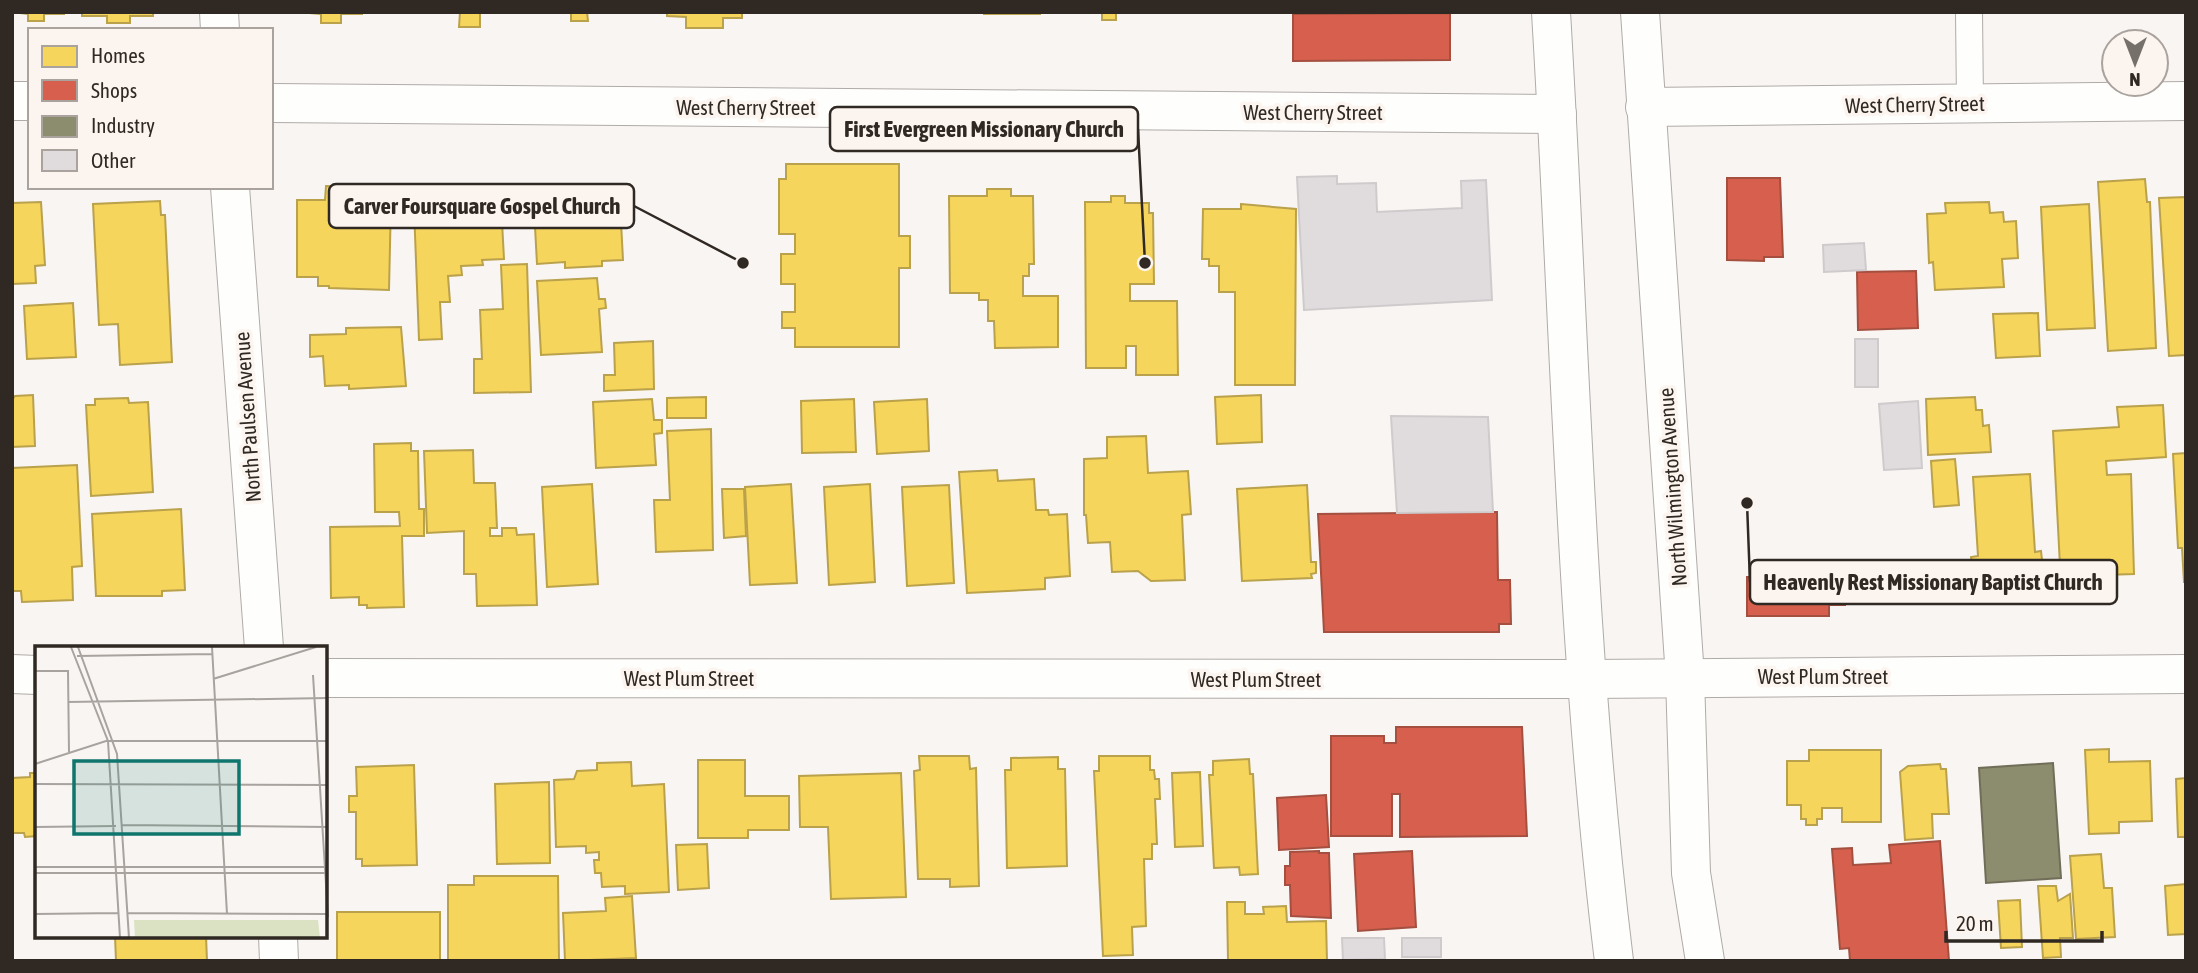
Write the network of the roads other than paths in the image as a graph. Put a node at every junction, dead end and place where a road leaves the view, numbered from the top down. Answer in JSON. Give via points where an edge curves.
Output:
{"nodes":[{"id":1,"x":1551,"y":12,"type":"edge"},
{"id":2,"x":1640,"y":12,"type":"edge"},
{"id":3,"x":1969,"y":12,"type":"edge"},
{"id":4,"x":2186,"y":100,"type":"edge"},
{"id":5,"x":273,"y":103,"type":"edge"},
{"id":6,"x":1970,"y":103,"type":"junction"},
{"id":7,"x":1645,"y":107,"type":"junction"},
{"id":8,"x":1557,"y":114,"type":"junction"},
{"id":9,"x":230,"y":189,"type":"edge"},
{"id":10,"x":264,"y":646,"type":"edge"},
{"id":11,"x":12,"y":674,"type":"edge"},
{"id":12,"x":2186,"y":674,"type":"edge"},
{"id":13,"x":35,"y":675,"type":"edge"},
{"id":14,"x":1685,"y":677,"type":"junction"},
{"id":15,"x":327,"y":678,"type":"edge"},
{"id":16,"x":1588,"y":679,"type":"junction"},
{"id":17,"x":278,"y":938,"type":"edge"},
{"id":18,"x":279,"y":961,"type":"edge"},
{"id":19,"x":1614,"y":961,"type":"edge"},
{"id":20,"x":1705,"y":961,"type":"edge"}],
"edges":[{"from":1,"to":8,"type":"street"},
{"from":2,"to":7,"type":"street","name":"North Wilmington Avenue"},
{"from":3,"to":6,"type":"lane"},
{"from":4,"to":6,"type":"street","name":"West Cherry Street"},
{"from":5,"to":8,"type":"street","name":"West Cherry Street"},
{"from":6,"to":7,"type":"street","name":"West Cherry Street"},
{"from":7,"to":14,"type":"street","name":"North Wilmington Avenue"},
{"from":8,"to":16,"type":"street","via":[[1574,493]]},
{"from":9,"to":10,"type":"street","name":"North Paulsen Avenue"},
{"from":11,"to":13,"type":"street"},
{"from":12,"to":14,"type":"street","name":"West Plum Street"},
{"from":14,"to":16,"type":"street","name":"West Plum Street"},
{"from":14,"to":20,"type":"street","name":"North Wilmington Avenue","via":[[1691,873]]},
{"from":15,"to":16,"type":"street","name":"West Plum Street"},
{"from":16,"to":19,"type":"street"},
{"from":17,"to":18,"type":"street"}]}
